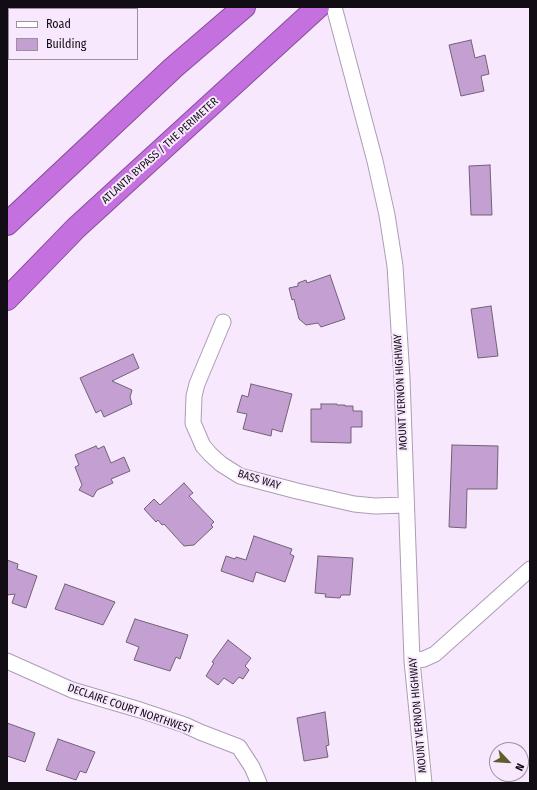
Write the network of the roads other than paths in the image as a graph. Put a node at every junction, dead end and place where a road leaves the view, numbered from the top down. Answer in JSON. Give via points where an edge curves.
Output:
{"nodes":[{"id":1,"x":244,"y":7,"type":"edge"},
{"id":2,"x":318,"y":7,"type":"edge"},
{"id":3,"x":334,"y":7,"type":"edge"},
{"id":4,"x":7,"y":224,"type":"edge"},
{"id":5,"x":7,"y":300,"type":"edge"},
{"id":6,"x":223,"y":322,"type":"dead end"},
{"id":7,"x":406,"y":505,"type":"junction"},
{"id":8,"x":530,"y":569,"type":"edge"},
{"id":9,"x":412,"y":661,"type":"junction"},
{"id":10,"x":7,"y":662,"type":"edge"},
{"id":11,"x":259,"y":783,"type":"edge"},
{"id":12,"x":424,"y":783,"type":"edge"}],
"edges":[{"from":1,"to":4,"type":"highway","via":[[173,68]]},
{"from":2,"to":5,"type":"highway","name":"ATLANTA BYPASS / THE PERIMETER","via":[[76,228]]},
{"from":3,"to":7,"type":"street","name":"MOUNT VERNON HIGHWAY","via":[[375,161],[395,266]]},
{"from":6,"to":7,"type":"street","name":"BASS WAY","via":[[194,396],[194,423],[210,454],[240,476],[297,491],[354,504]]},
{"from":7,"to":9,"type":"street","name":"MOUNT VERNON HIGHWAY"},
{"from":8,"to":9,"type":"street","via":[[435,654]]},
{"from":9,"to":12,"type":"street","name":"MOUNT VERNON HIGHWAY"},
{"from":10,"to":11,"type":"street","name":"DECLAIRE COURT NORTHWEST","via":[[72,690],[185,725],[239,747]]}]}
